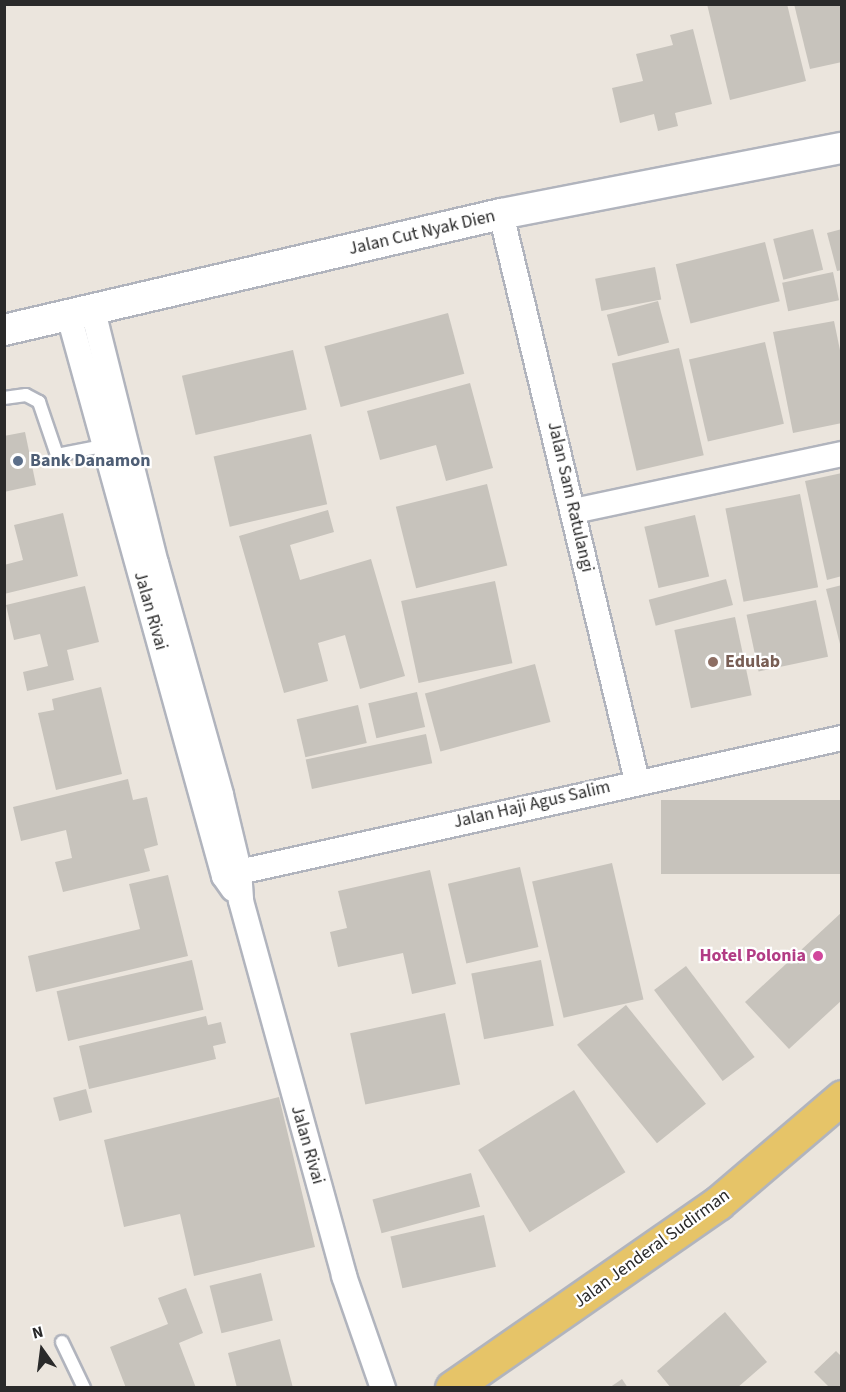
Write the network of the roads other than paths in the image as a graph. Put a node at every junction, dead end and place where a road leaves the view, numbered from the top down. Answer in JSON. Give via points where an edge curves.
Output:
{"nodes":[{"id":1,"x":842,"y":148,"type":"edge"},
{"id":2,"x":501,"y":214,"type":"junction"},
{"id":3,"x":81,"y":314,"type":"junction"},
{"id":4,"x":4,"y":330,"type":"edge"},
{"id":5,"x":4,"y":398,"type":"edge"},
{"id":6,"x":103,"y":446,"type":"junction"},
{"id":7,"x":842,"y":454,"type":"edge"},
{"id":8,"x":574,"y":512,"type":"junction"},
{"id":9,"x":842,"y":738,"type":"edge"},
{"id":10,"x":637,"y":781,"type":"junction"},
{"id":11,"x":232,"y":873,"type":"junction"},
{"id":12,"x":842,"y":1097,"type":"edge"},
{"id":13,"x":62,"y":1342,"type":"dead end"},
{"id":14,"x":84,"y":1388,"type":"edge"},
{"id":15,"x":383,"y":1388,"type":"edge"},
{"id":16,"x":452,"y":1388,"type":"edge"}],
"edges":[{"from":1,"to":2,"type":"street","name":"Jalan Cut Nyak Dien"},
{"from":2,"to":3,"type":"street","name":"Jalan Cut Nyak Dien"},
{"from":2,"to":8,"type":"street","name":"Jalan Sam Ratulangi"},
{"from":3,"to":4,"type":"street","name":"Jalan Cut Nyak Dien"},
{"from":3,"to":6,"type":"street","name":"Jalan Rivai"},
{"from":3,"to":11,"type":"street","name":"Jalan Rivai","via":[[156,563]]},
{"from":5,"to":6,"type":"lane","via":[[26,395],[39,402],[57,455]]},
{"from":6,"to":11,"type":"street","name":"Jalan Rivai"},
{"from":7,"to":8,"type":"street"},
{"from":8,"to":10,"type":"street","name":"Jalan Sam Ratulangi"},
{"from":9,"to":10,"type":"street","name":"Jalan Haji Agus Salim"},
{"from":10,"to":11,"type":"street","name":"Jalan Haji Agus Salim"},
{"from":11,"to":15,"type":"street","name":"Jalan Rivai","via":[[344,1276]]},
{"from":12,"to":16,"type":"main road","name":"Jalan Jenderal Sudirman","via":[[717,1203]]},
{"from":13,"to":14,"type":"lane"}]}
